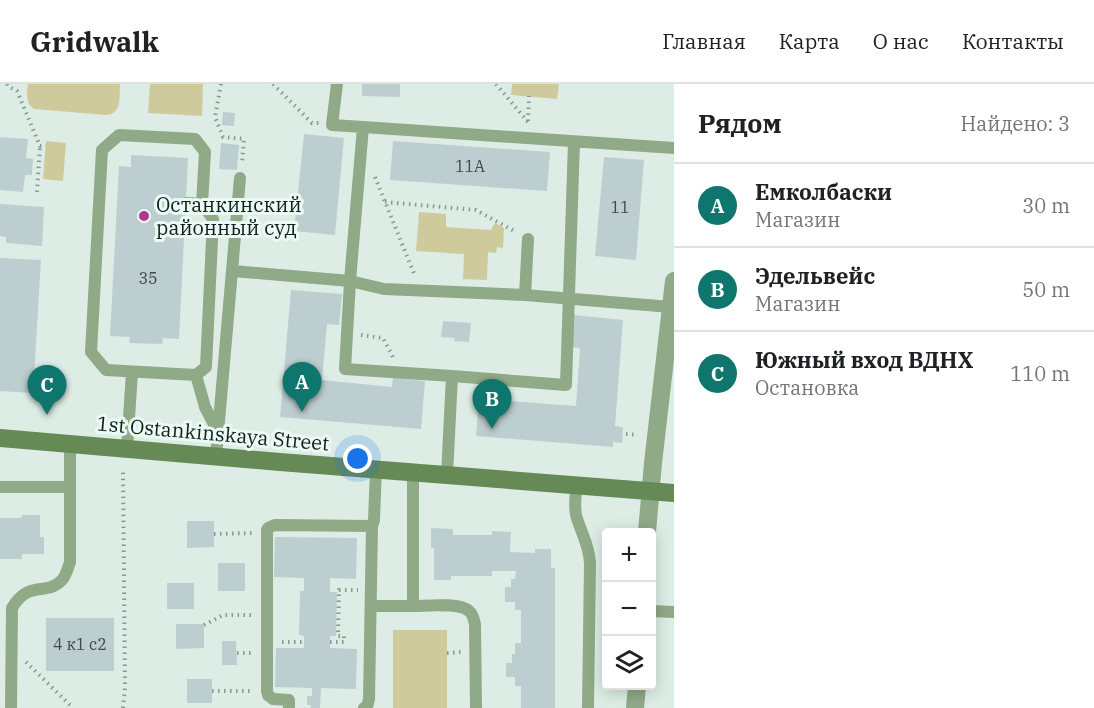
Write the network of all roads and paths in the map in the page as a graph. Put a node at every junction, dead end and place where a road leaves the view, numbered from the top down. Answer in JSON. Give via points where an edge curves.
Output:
{"nodes":[{"id":1,"x":7,"y":84,"type":"edge"},
{"id":2,"x":221,"y":84,"type":"edge"},
{"id":3,"x":273,"y":84,"type":"edge"},
{"id":4,"x":337,"y":84,"type":"edge"},
{"id":5,"x":496,"y":84,"type":"edge"},
{"id":6,"x":530,"y":96,"type":"dead end"},
{"id":7,"x":528,"y":121,"type":"junction"},
{"id":8,"x":332,"y":125,"type":"junction"},
{"id":9,"x":363,"y":127,"type":"junction"},
{"id":10,"x":543,"y":139,"type":"junction"},
{"id":11,"x":574,"y":142,"type":"junction"},
{"id":12,"x":674,"y":148,"type":"edge"},
{"id":13,"x":373,"y":173,"type":"dead end"},
{"id":14,"x":240,"y":178,"type":"joint"},
{"id":15,"x":37,"y":192,"type":"dead end"},
{"id":16,"x":385,"y":202,"type":"junction"},
{"id":17,"x":186,"y":203,"type":"dead end"},
{"id":18,"x":202,"y":204,"type":"junction"},
{"id":19,"x":528,"y":239,"type":"joint"},
{"id":20,"x":233,"y":271,"type":"junction"},
{"id":21,"x":350,"y":281,"type":"junction"},
{"id":22,"x":674,"y":281,"type":"edge"},
{"id":23,"x":421,"y":290,"type":"junction"},
{"id":24,"x":525,"y":295,"type":"junction"},
{"id":25,"x":569,"y":298,"type":"junction"},
{"id":26,"x":671,"y":307,"type":"junction"},
{"id":27,"x":347,"y":332,"type":"junction"},
{"id":28,"x":132,"y":372,"type":"junction"},
{"id":29,"x":403,"y":373,"type":"junction"},
{"id":30,"x":196,"y":375,"type":"junction"},
{"id":31,"x":452,"y":376,"type":"junction"},
{"id":32,"x":218,"y":433,"type":"junction"},
{"id":33,"x":626,"y":434,"type":"dead end"},
{"id":34,"x":638,"y":435,"type":"dead end"},
{"id":35,"x":0,"y":438,"type":"edge"},
{"id":36,"x":70,"y":444,"type":"junction"},
{"id":37,"x":127,"y":449,"type":"junction"},
{"id":38,"x":216,"y":456,"type":"junction"},
{"id":39,"x":376,"y":469,"type":"junction"},
{"id":40,"x":123,"y":471,"type":"dead end"},
{"id":41,"x":413,"y":472,"type":"junction"},
{"id":42,"x":447,"y":475,"type":"junction"},
{"id":43,"x":576,"y":485,"type":"junction"},
{"id":44,"x":0,"y":487,"type":"edge"},
{"id":45,"x":69,"y":487,"type":"junction"},
{"id":46,"x":650,"y":491,"type":"junction"},
{"id":47,"x":674,"y":493,"type":"edge"},
{"id":48,"x":372,"y":526,"type":"junction"},
{"id":49,"x":647,"y":528,"type":"edge"},
{"id":50,"x":266,"y":533,"type":"junction"},
{"id":51,"x":214,"y":534,"type":"dead end"},
{"id":52,"x":371,"y":591,"type":"junction"},
{"id":53,"x":370,"y":606,"type":"junction"},
{"id":54,"x":413,"y":606,"type":"junction"},
{"id":55,"x":656,"y":611,"type":"edge"},
{"id":56,"x":674,"y":612,"type":"edge"},
{"id":57,"x":267,"y":615,"type":"junction"},
{"id":58,"x":204,"y":625,"type":"dead end"},
{"id":59,"x":297,"y":642,"type":"dead end"},
{"id":60,"x":304,"y":642,"type":"dead end"},
{"id":61,"x":330,"y":642,"type":"dead end"},
{"id":62,"x":11,"y":648,"type":"junction"},
{"id":63,"x":637,"y":690,"type":"edge"},
{"id":64,"x":212,"y":691,"type":"dead end"},
{"id":65,"x":267,"y":691,"type":"junction"},
{"id":66,"x":11,"y":708,"type":"edge"},
{"id":67,"x":73,"y":708,"type":"edge"},
{"id":68,"x":123,"y":708,"type":"edge"},
{"id":69,"x":289,"y":708,"type":"edge"},
{"id":70,"x":364,"y":708,"type":"edge"},
{"id":71,"x":476,"y":708,"type":"edge"},
{"id":72,"x":588,"y":708,"type":"edge"},
{"id":73,"x":635,"y":708,"type":"edge"}],
"edges":[{"from":1,"to":15,"type":"path","via":[[17,91],[43,146],[35,167]]},
{"from":2,"to":14,"type":"path","via":[[215,117],[223,137],[244,139]]},
{"from":3,"to":8,"type":"path","via":[[312,123]]},
{"from":4,"to":8,"type":"lane"},
{"from":5,"to":7,"type":"path"},
{"from":6,"to":7,"type":"path"},
{"from":7,"to":10,"type":"path"},
{"from":8,"to":9,"type":"lane"},
{"from":9,"to":10,"type":"lane"},
{"from":9,"to":21,"type":"lane"},
{"from":10,"to":11,"type":"lane"},
{"from":11,"to":12,"type":"lane"},
{"from":11,"to":25,"type":"lane"},
{"from":13,"to":16,"type":"path"},
{"from":14,"to":20,"type":"lane"},
{"from":16,"to":19,"type":"path","via":[[476,210]]},
{"from":16,"to":23,"type":"path"},
{"from":17,"to":18,"type":"lane"},
{"from":18,"to":28,"type":"lane","via":[[205,152],[195,139],[119,135],[102,150],[92,352],[106,370]]},
{"from":18,"to":30,"type":"lane","via":[[213,219],[206,367]]},
{"from":19,"to":24,"type":"lane"},
{"from":20,"to":21,"type":"lane"},
{"from":20,"to":32,"type":"lane"},
{"from":21,"to":23,"type":"lane","via":[[384,289]]},
{"from":21,"to":27,"type":"lane"},
{"from":22,"to":26,"type":"street"},
{"from":23,"to":24,"type":"lane"},
{"from":24,"to":25,"type":"lane"},
{"from":25,"to":26,"type":"lane"},
{"from":25,"to":31,"type":"lane","via":[[566,385]]},
{"from":26,"to":46,"type":"street"},
{"from":27,"to":29,"type":"path","via":[[383,338]]},
{"from":27,"to":29,"type":"lane","via":[[345,369]]},
{"from":28,"to":30,"type":"lane"},
{"from":28,"to":37,"type":"lane"},
{"from":29,"to":31,"type":"lane"},
{"from":30,"to":32,"type":"lane"},
{"from":31,"to":42,"type":"lane"},
{"from":32,"to":38,"type":"lane"},
{"from":33,"to":34,"type":"path"},
{"from":35,"to":36,"type":"street","name":"1st Ostankinskaya Street"},
{"from":36,"to":37,"type":"street","name":"1st Ostankinskaya Street"},
{"from":36,"to":45,"type":"lane"},
{"from":37,"to":38,"type":"street","name":"1st Ostankinskaya Street"},
{"from":38,"to":39,"type":"street","name":"1st Ostankinskaya Street"},
{"from":39,"to":41,"type":"street","name":"1st Ostankinskaya Street"},
{"from":39,"to":48,"type":"lane"},
{"from":40,"to":68,"type":"path"},
{"from":41,"to":42,"type":"street","name":"1st Ostankinskaya Street"},
{"from":41,"to":54,"type":"lane"},
{"from":42,"to":43,"type":"street","name":"1st Ostankinskaya Street"},
{"from":43,"to":46,"type":"street","name":"1st Ostankinskaya Street"},
{"from":43,"to":72,"type":"lane","via":[[576,515],[590,563]]},
{"from":44,"to":45,"type":"lane"},
{"from":45,"to":62,"type":"lane","via":[[67,572],[54,586],[18,597],[12,608]]},
{"from":46,"to":47,"type":"street","name":"1st Ostankinskaya Street"},
{"from":46,"to":49,"type":"street"},
{"from":48,"to":50,"type":"lane","via":[[275,525]]},
{"from":48,"to":52,"type":"lane"},
{"from":50,"to":51,"type":"path"},
{"from":50,"to":57,"type":"lane"},
{"from":52,"to":53,"type":"lane"},
{"from":52,"to":61,"type":"path","via":[[339,590],[338,636],[344,636],[344,642]]},
{"from":53,"to":54,"type":"lane"},
{"from":53,"to":70,"type":"lane","via":[[369,699]]},
{"from":54,"to":71,"type":"lane","via":[[461,606],[473,616]]},
{"from":55,"to":56,"type":"lane"},
{"from":57,"to":58,"type":"path","via":[[223,615]]},
{"from":57,"to":65,"type":"lane"},
{"from":59,"to":60,"type":"path"},
{"from":62,"to":66,"type":"lane"},
{"from":62,"to":67,"type":"path"},
{"from":63,"to":73,"type":"street"},
{"from":64,"to":65,"type":"path"},
{"from":65,"to":69,"type":"lane","via":[[273,699],[289,700]]}]}
